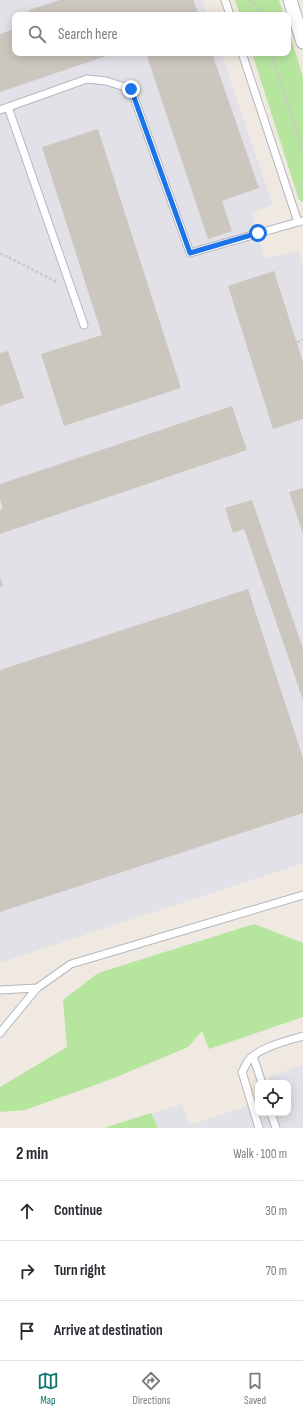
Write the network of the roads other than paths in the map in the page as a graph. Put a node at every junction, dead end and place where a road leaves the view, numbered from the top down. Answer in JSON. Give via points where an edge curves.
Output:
{"nodes":[{"id":1,"x":225,"y":0,"type":"edge"},
{"id":2,"x":290,"y":0,"type":"edge"},
{"id":3,"x":229,"y":12,"type":"edge"},
{"id":4,"x":300,"y":26,"type":"edge"},
{"id":5,"x":303,"y":42,"type":"edge"},
{"id":6,"x":243,"y":56,"type":"edge"},
{"id":7,"x":8,"y":107,"type":"junction"},
{"id":8,"x":0,"y":110,"type":"edge"},
{"id":9,"x":300,"y":222,"type":"edge"},
{"id":10,"x":84,"y":325,"type":"dead end"},
{"id":11,"x":303,"y":895,"type":"edge"},
{"id":12,"x":37,"y":988,"type":"junction"},
{"id":13,"x":0,"y":990,"type":"edge"},
{"id":14,"x":0,"y":1033,"type":"edge"},
{"id":15,"x":303,"y":1036,"type":"edge"},
{"id":16,"x":251,"y":1059,"type":"junction"},
{"id":17,"x":261,"y":1080,"type":"edge"},
{"id":18,"x":273,"y":1116,"type":"edge"},
{"id":19,"x":259,"y":1128,"type":"edge"},
{"id":20,"x":276,"y":1128,"type":"edge"}],
"edges":[{"from":1,"to":3,"type":"lane"},
{"from":2,"to":4,"type":"street"},
{"from":4,"to":5,"type":"street"},
{"from":6,"to":9,"type":"lane"},
{"from":7,"to":8,"type":"lane"},
{"from":7,"to":9,"type":"lane","via":[[87,79],[106,81],[131,89],[190,253]]},
{"from":7,"to":10,"type":"lane"},
{"from":11,"to":12,"type":"lane","via":[[71,964]]},
{"from":12,"to":13,"type":"lane"},
{"from":12,"to":14,"type":"lane"},
{"from":15,"to":16,"type":"lane","via":[[269,1047]]},
{"from":16,"to":17,"type":"lane"},
{"from":16,"to":19,"type":"lane","via":[[242,1072]]},
{"from":18,"to":20,"type":"lane"}]}
